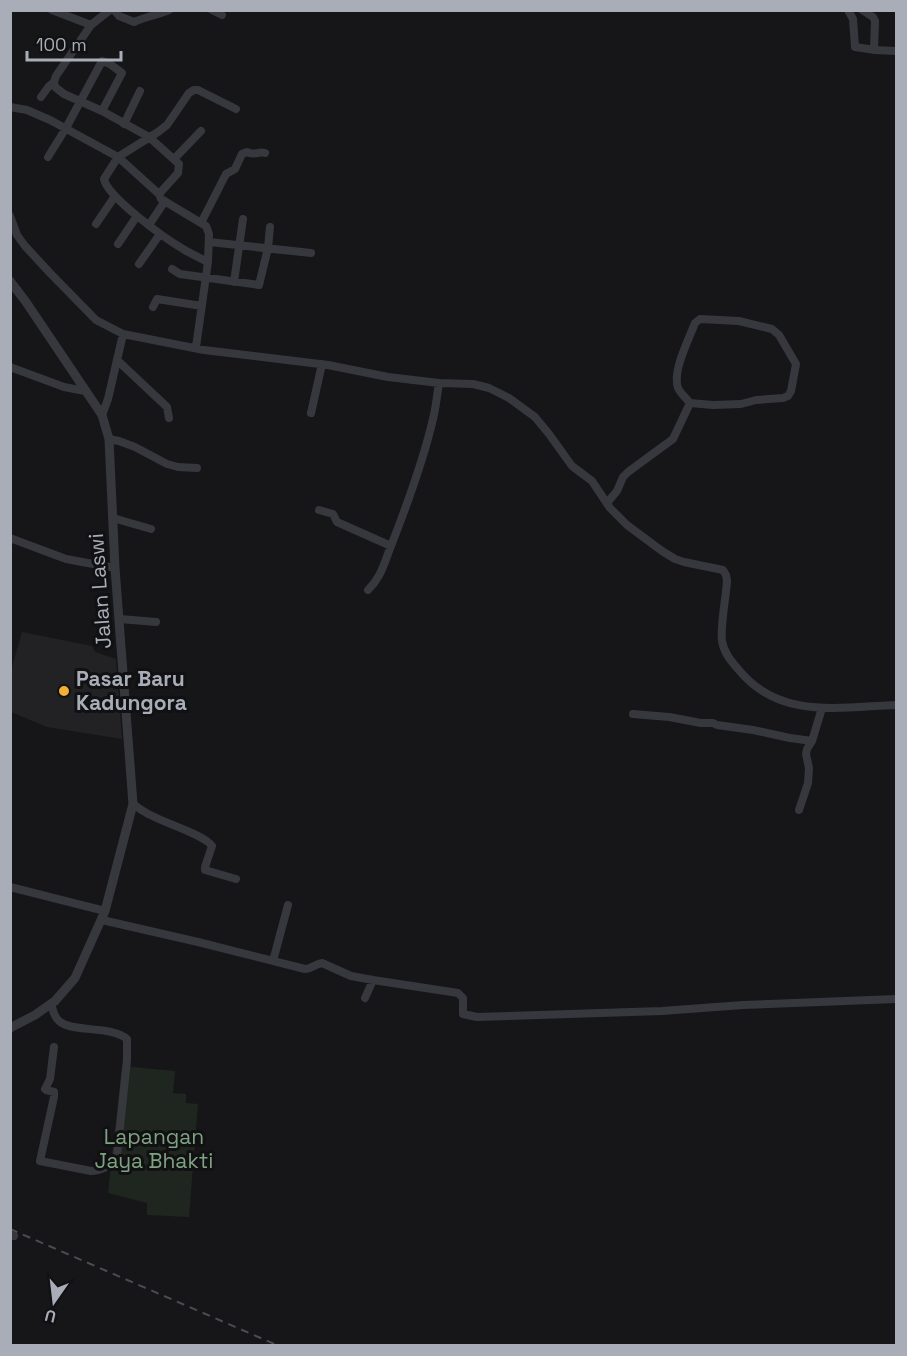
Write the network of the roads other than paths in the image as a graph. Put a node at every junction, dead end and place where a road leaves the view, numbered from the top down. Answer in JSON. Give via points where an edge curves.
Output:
{"nodes":[{"id":1,"x":52,"y":10,"type":"edge"},
{"id":2,"x":169,"y":10,"type":"edge"},
{"id":3,"x":212,"y":10,"type":"edge"},
{"id":4,"x":848,"y":10,"type":"edge"},
{"id":5,"x":862,"y":10,"type":"edge"},
{"id":6,"x":110,"y":11,"type":"edge"},
{"id":7,"x":222,"y":15,"type":"dead end"},
{"id":8,"x":91,"y":25,"type":"junction"},
{"id":9,"x":874,"y":50,"type":"junction"},
{"id":10,"x":897,"y":51,"type":"edge"},
{"id":11,"x":54,"y":82,"type":"junction"},
{"id":12,"x":140,"y":91,"type":"dead end"},
{"id":13,"x":41,"y":97,"type":"dead end"},
{"id":14,"x":80,"y":101,"type":"junction"},
{"id":15,"x":10,"y":106,"type":"edge"},
{"id":16,"x":236,"y":109,"type":"dead end"},
{"id":17,"x":102,"y":111,"type":"junction"},
{"id":18,"x":124,"y":124,"type":"junction"},
{"id":19,"x":66,"y":128,"type":"junction"},
{"id":20,"x":201,"y":131,"type":"dead end"},
{"id":21,"x":149,"y":136,"type":"junction"},
{"id":22,"x":265,"y":153,"type":"dead end"},
{"id":23,"x":48,"y":157,"type":"dead end"},
{"id":24,"x":118,"y":157,"type":"junction"},
{"id":25,"x":174,"y":159,"type":"junction"},
{"id":26,"x":159,"y":194,"type":"junction"},
{"id":27,"x":115,"y":196,"type":"junction"},
{"id":28,"x":165,"y":201,"type":"junction"},
{"id":29,"x":10,"y":216,"type":"edge"},
{"id":30,"x":137,"y":216,"type":"junction"},
{"id":31,"x":243,"y":219,"type":"dead end"},
{"id":32,"x":201,"y":223,"type":"junction"},
{"id":33,"x":96,"y":224,"type":"dead end"},
{"id":34,"x":149,"y":225,"type":"junction"},
{"id":35,"x":270,"y":227,"type":"dead end"},
{"id":36,"x":160,"y":234,"type":"junction"},
{"id":37,"x":209,"y":242,"type":"junction"},
{"id":38,"x":118,"y":244,"type":"dead end"},
{"id":39,"x":239,"y":244,"type":"junction"},
{"id":40,"x":268,"y":248,"type":"junction"},
{"id":41,"x":311,"y":253,"type":"dead end"},
{"id":42,"x":208,"y":262,"type":"junction"},
{"id":43,"x":139,"y":264,"type":"dead end"},
{"id":44,"x":172,"y":269,"type":"dead end"},
{"id":45,"x":205,"y":278,"type":"junction"},
{"id":46,"x":10,"y":281,"type":"edge"},
{"id":47,"x":234,"y":282,"type":"junction"},
{"id":48,"x":202,"y":306,"type":"junction"},
{"id":49,"x":153,"y":307,"type":"dead end"},
{"id":50,"x":123,"y":334,"type":"junction"},
{"id":51,"x":196,"y":348,"type":"junction"},
{"id":52,"x":117,"y":360,"type":"junction"},
{"id":53,"x":322,"y":364,"type":"junction"},
{"id":54,"x":10,"y":367,"type":"edge"},
{"id":55,"x":439,"y":383,"type":"junction"},
{"id":56,"x":85,"y":391,"type":"junction"},
{"id":57,"x":690,"y":403,"type":"junction"},
{"id":58,"x":311,"y":412,"type":"dead end"},
{"id":59,"x":102,"y":415,"type":"junction"},
{"id":60,"x":169,"y":418,"type":"dead end"},
{"id":61,"x":109,"y":439,"type":"junction"},
{"id":62,"x":197,"y":468,"type":"dead end"},
{"id":63,"x":607,"y":503,"type":"junction"},
{"id":64,"x":319,"y":510,"type":"dead end"},
{"id":65,"x":113,"y":518,"type":"junction"},
{"id":66,"x":151,"y":529,"type":"dead end"},
{"id":67,"x":10,"y":538,"type":"edge"},
{"id":68,"x":391,"y":546,"type":"junction"},
{"id":69,"x":115,"y":568,"type":"junction"},
{"id":70,"x":368,"y":591,"type":"dead end"},
{"id":71,"x":120,"y":619,"type":"junction"},
{"id":72,"x":156,"y":622,"type":"dead end"},
{"id":73,"x":897,"y":705,"type":"edge"},
{"id":74,"x":822,"y":708,"type":"junction"},
{"id":75,"x":633,"y":714,"type":"dead end"},
{"id":76,"x":812,"y":741,"type":"junction"},
{"id":77,"x":133,"y":804,"type":"junction"},
{"id":78,"x":799,"y":810,"type":"dead end"},
{"id":79,"x":236,"y":879,"type":"dead end"},
{"id":80,"x":10,"y":886,"type":"edge"},
{"id":81,"x":288,"y":905,"type":"dead end"},
{"id":82,"x":104,"y":915,"type":"junction"},
{"id":83,"x":273,"y":961,"type":"junction"},
{"id":84,"x":373,"y":980,"type":"junction"},
{"id":85,"x":365,"y":998,"type":"dead end"},
{"id":86,"x":897,"y":999,"type":"edge"},
{"id":87,"x":51,"y":1004,"type":"junction"},
{"id":88,"x":10,"y":1028,"type":"edge"},
{"id":89,"x":54,"y":1047,"type":"dead end"}],
"edges":[{"from":1,"to":8,"type":"street"},
{"from":2,"to":6,"type":"street","via":[[134,22]]},
{"from":3,"to":7,"type":"street"},
{"from":4,"to":9,"type":"street","via":[[853,19],[855,47]]},
{"from":5,"to":9,"type":"street","via":[[875,21]]},
{"from":6,"to":8,"type":"street"},
{"from":8,"to":11,"type":"street"},
{"from":9,"to":10,"type":"street"},
{"from":11,"to":13,"type":"street"},
{"from":11,"to":14,"type":"street","via":[[64,94]]},
{"from":12,"to":18,"type":"street"},
{"from":14,"to":17,"type":"street"},
{"from":14,"to":17,"type":"street","via":[[104,61],[122,73]]},
{"from":14,"to":19,"type":"street"},
{"from":15,"to":19,"type":"street"},
{"from":16,"to":21,"type":"street","via":[[194,90],[167,125]]},
{"from":17,"to":18,"type":"street"},
{"from":18,"to":21,"type":"street"},
{"from":19,"to":23,"type":"street"},
{"from":19,"to":24,"type":"street"},
{"from":20,"to":25,"type":"street"},
{"from":21,"to":24,"type":"street"},
{"from":21,"to":25,"type":"street"},
{"from":22,"to":32,"type":"street","via":[[242,154],[235,169],[226,174]]},
{"from":24,"to":26,"type":"street"},
{"from":24,"to":27,"type":"street","via":[[104,179]]},
{"from":25,"to":26,"type":"street","via":[[179,164],[178,173]]},
{"from":26,"to":28,"type":"street"},
{"from":27,"to":30,"type":"street"},
{"from":27,"to":33,"type":"street"},
{"from":28,"to":32,"type":"street"},
{"from":28,"to":34,"type":"street"},
{"from":29,"to":50,"type":"street","via":[[17,235],[44,266],[96,320]]},
{"from":30,"to":34,"type":"street"},
{"from":30,"to":38,"type":"street"},
{"from":31,"to":39,"type":"street"},
{"from":32,"to":37,"type":"street","via":[[208,230]]},
{"from":34,"to":36,"type":"street"},
{"from":35,"to":40,"type":"street"},
{"from":36,"to":42,"type":"street"},
{"from":36,"to":43,"type":"street"},
{"from":37,"to":39,"type":"street"},
{"from":37,"to":42,"type":"street"},
{"from":39,"to":40,"type":"street"},
{"from":39,"to":47,"type":"street"},
{"from":40,"to":41,"type":"street"},
{"from":40,"to":47,"type":"street","via":[[259,285]]},
{"from":42,"to":45,"type":"street"},
{"from":44,"to":45,"type":"street"},
{"from":45,"to":47,"type":"street"},
{"from":45,"to":48,"type":"street"},
{"from":46,"to":56,"type":"street","name":"Jalan Laswi"},
{"from":48,"to":49,"type":"street","via":[[157,299]]},
{"from":48,"to":51,"type":"street"},
{"from":50,"to":51,"type":"street"},
{"from":50,"to":52,"type":"street"},
{"from":51,"to":53,"type":"street"},
{"from":52,"to":59,"type":"street"},
{"from":52,"to":60,"type":"street","via":[[167,407]]},
{"from":53,"to":55,"type":"street"},
{"from":53,"to":58,"type":"street"},
{"from":54,"to":56,"type":"street"},
{"from":55,"to":63,"type":"street","via":[[473,384],[509,398],[535,417],[572,466],[592,481]]},
{"from":55,"to":68,"type":"street","via":[[419,467]]},
{"from":56,"to":59,"type":"street","name":"Jalan Laswi"},
{"from":57,"to":57,"type":"street","via":[[741,404],[783,398],[791,391],[796,364],[772,329],[739,321],[700,319],[695,323],[677,383]]},
{"from":57,"to":63,"type":"street","via":[[673,439],[628,472]]},
{"from":59,"to":61,"type":"street","name":"Jalan Laswi"},
{"from":61,"to":62,"type":"street","via":[[167,464]]},
{"from":61,"to":65,"type":"street","name":"Jalan Laswi"},
{"from":63,"to":74,"type":"street","via":[[627,525],[675,559],[723,570],[727,582],[722,640],[725,652],[746,680],[783,702]]},
{"from":64,"to":68,"type":"street"},
{"from":65,"to":66,"type":"street"},
{"from":65,"to":69,"type":"street","name":"Jalan Laswi"},
{"from":67,"to":69,"type":"street","via":[[66,559]]},
{"from":68,"to":70,"type":"street"},
{"from":69,"to":71,"type":"street","name":"Jalan Laswi"},
{"from":71,"to":72,"type":"street"},
{"from":71,"to":77,"type":"street","name":"Jalan Laswi"},
{"from":73,"to":74,"type":"street"},
{"from":74,"to":76,"type":"street"},
{"from":75,"to":76,"type":"street","via":[[680,718]]},
{"from":76,"to":78,"type":"street","via":[[806,754],[808,783]]},
{"from":77,"to":79,"type":"street","via":[[210,842],[205,870]]},
{"from":77,"to":82,"type":"street","name":"Jalan Laswi"},
{"from":80,"to":82,"type":"street"},
{"from":81,"to":83,"type":"street"},
{"from":82,"to":83,"type":"street"},
{"from":82,"to":87,"type":"street","name":"Jalan Laswi","via":[[75,978]]},
{"from":83,"to":84,"type":"street","via":[[305,969],[322,963],[344,974]]},
{"from":84,"to":85,"type":"street"},
{"from":84,"to":86,"type":"street","via":[[458,993],[463,998],[463,1014],[477,1017]]},
{"from":87,"to":88,"type":"street","name":"Jalan Laswi"},
{"from":87,"to":89,"type":"street","via":[[58,1021],[64,1024],[127,1039],[117,1155],[109,1166],[91,1171],[40,1161],[54,1097],[54,1092],[45,1089]]}]}
